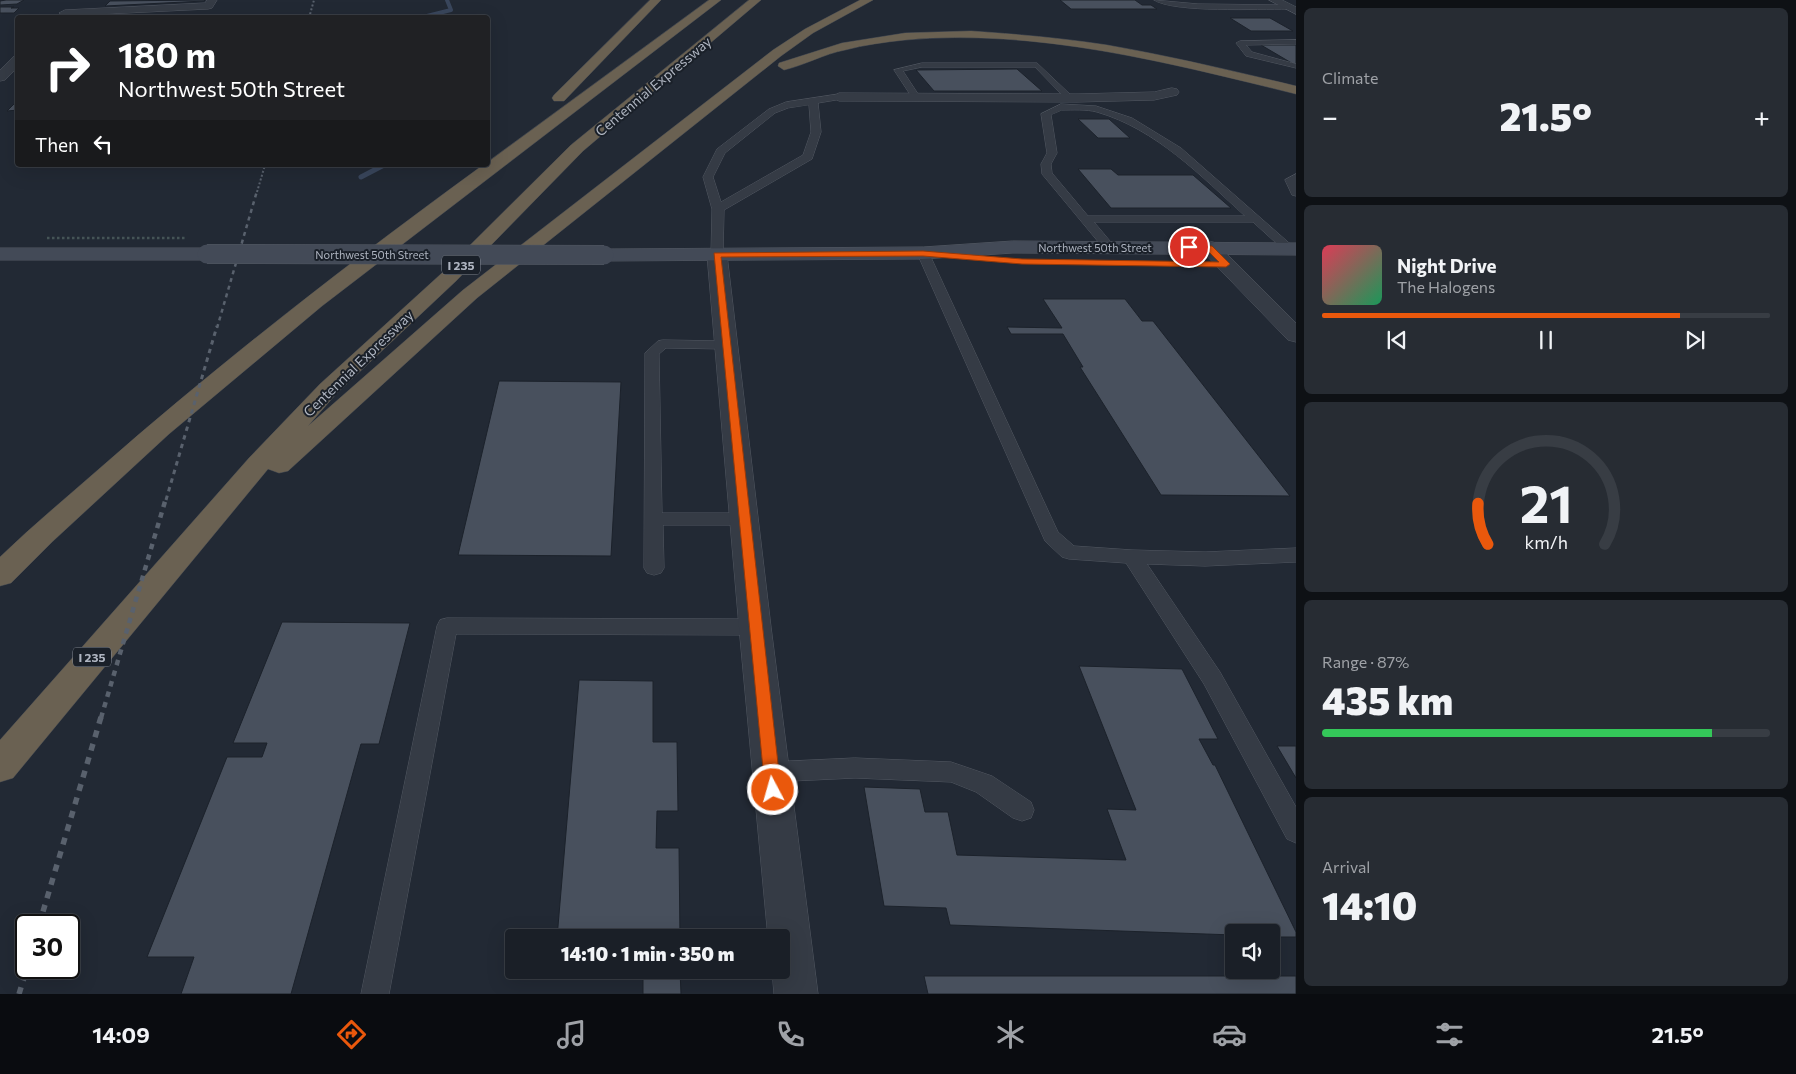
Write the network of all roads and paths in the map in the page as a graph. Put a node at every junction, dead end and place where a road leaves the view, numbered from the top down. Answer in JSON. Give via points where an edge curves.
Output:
{"nodes":[{"id":1,"x":79,"y":0,"type":"edge"},
{"id":2,"x":656,"y":0,"type":"edge"},
{"id":3,"x":716,"y":0,"type":"edge"},
{"id":4,"x":756,"y":0,"type":"edge"},
{"id":5,"x":868,"y":0,"type":"edge"},
{"id":6,"x":1156,"y":0,"type":"edge"},
{"id":7,"x":1242,"y":0,"type":"edge"},
{"id":8,"x":1274,"y":0,"type":"edge"},
{"id":9,"x":210,"y":3,"type":"edge"},
{"id":10,"x":1250,"y":6,"type":"junction"},
{"id":11,"x":1293,"y":8,"type":"edge"},
{"id":12,"x":63,"y":15,"type":"edge"},
{"id":13,"x":1296,"y":42,"type":"edge"},
{"id":14,"x":15,"y":63,"type":"edge"},
{"id":15,"x":1296,"y":66,"type":"edge"},
{"id":16,"x":0,"y":77,"type":"edge"},
{"id":17,"x":1296,"y":90,"type":"edge"},
{"id":18,"x":1172,"y":92,"type":"dead end"},
{"id":19,"x":839,"y":97,"type":"joint"},
{"id":20,"x":916,"y":97,"type":"junction"},
{"id":21,"x":1070,"y":98,"type":"junction"},
{"id":22,"x":813,"y":102,"type":"junction"},
{"id":23,"x":644,"y":157,"type":"junction"},
{"id":24,"x":495,"y":164,"type":"junction"},
{"id":25,"x":1296,"y":177,"type":"edge"},
{"id":26,"x":1296,"y":193,"type":"edge"},
{"id":27,"x":718,"y":209,"type":"junction"},
{"id":28,"x":1085,"y":219,"type":"junction"},
{"id":29,"x":1257,"y":219,"type":"junction"},
{"id":30,"x":1109,"y":247,"type":"junction"},
{"id":31,"x":1209,"y":247,"type":"junction"},
{"id":32,"x":923,"y":253,"type":"junction"},
{"id":33,"x":0,"y":254,"type":"edge"},
{"id":34,"x":717,"y":255,"type":"junction"},
{"id":35,"x":1294,"y":255,"type":"edge"},
{"id":36,"x":1226,"y":264,"type":"junction"},
{"id":37,"x":1296,"y":336,"type":"edge"},
{"id":38,"x":726,"y":345,"type":"junction"},
{"id":39,"x":654,"y":519,"type":"junction"},
{"id":40,"x":744,"y":519,"type":"junction"},
{"id":41,"x":184,"y":549,"type":"junction"},
{"id":42,"x":1296,"y":555,"type":"edge"},
{"id":43,"x":1132,"y":558,"type":"junction"},
{"id":44,"x":654,"y":568,"type":"dead end"},
{"id":45,"x":0,"y":575,"type":"edge"},
{"id":46,"x":755,"y":626,"type":"junction"},
{"id":47,"x":0,"y":766,"type":"edge"},
{"id":48,"x":771,"y":772,"type":"junction"},
{"id":49,"x":1022,"y":810,"type":"dead end"},
{"id":50,"x":1296,"y":831,"type":"edge"},
{"id":51,"x":375,"y":994,"type":"edge"},
{"id":52,"x":796,"y":994,"type":"edge"}],
"edges":[{"from":1,"to":12,"type":"street"},
{"from":2,"to":24,"type":"highway"},
{"from":3,"to":24,"type":"highway","name":"Centennial Expressway"},
{"from":4,"to":41,"type":"highway","name":"Centennial Expressway","number":"I 235","via":[[577,148],[449,277],[328,389]]},
{"from":5,"to":23,"type":"highway","via":[[809,31],[777,53]]},
{"from":6,"to":10,"type":"lane","via":[[1187,5]]},
{"from":7,"to":10,"type":"lane"},
{"from":8,"to":11,"type":"street"},
{"from":9,"to":12,"type":"street"},
{"from":10,"to":11,"type":"lane"},
{"from":13,"to":15,"type":"lane","via":[[1240,43],[1250,54]]},
{"from":14,"to":16,"type":"street"},
{"from":17,"to":23,"type":"highway","via":[[1129,49],[1057,36],[961,30],[890,33],[849,40],[784,65]]},
{"from":18,"to":21,"type":"street","via":[[1154,96]]},
{"from":19,"to":20,"type":"street"},
{"from":19,"to":22,"type":"lane"},
{"from":20,"to":21,"type":"street"},
{"from":20,"to":21,"type":"lane","via":[[898,70],[922,65],[1036,65]]},
{"from":22,"to":27,"type":"lane","via":[[816,132],[808,156]]},
{"from":22,"to":27,"type":"lane","via":[[786,105],[772,111],[721,151],[708,177]]},
{"from":23,"to":41,"type":"highway","via":[[470,294]]},
{"from":24,"to":45,"type":"highway","name":"Centennial Expressway","via":[[260,344],[136,448]]},
{"from":25,"to":26,"type":"lane","via":[[1290,180]]},
{"from":27,"to":34,"type":"lane"},
{"from":28,"to":29,"type":"lane"},
{"from":28,"to":29,"type":"lane","via":[[1047,174],[1046,164],[1052,153],[1046,114],[1061,107],[1096,109],[1129,120],[1177,150]]},
{"from":28,"to":30,"type":"lane"},
{"from":29,"to":35,"type":"lane"},
{"from":30,"to":31,"type":"main road","name":"Northwest 50th Street"},
{"from":30,"to":32,"type":"main road","name":"Northwest 50th Street","via":[[1013,247]]},
{"from":31,"to":35,"type":"main road","name":"Northwest 50th Street"},
{"from":31,"to":36,"type":"street"},
{"from":32,"to":34,"type":"main road","name":"Northwest 50th Street"},
{"from":32,"to":36,"type":"main road","name":"Northwest 50th Street","via":[[1022,261]]},
{"from":32,"to":43,"type":"lane","via":[[1051,536],[1069,552]]},
{"from":33,"to":34,"type":"main road","name":"Northwest 50th Street","bridge":true},
{"from":34,"to":38,"type":"street"},
{"from":35,"to":36,"type":"main road","name":"Northwest 50th Street"},
{"from":36,"to":37,"type":"street"},
{"from":38,"to":39,"type":"lane","via":[[662,344],[652,353]]},
{"from":38,"to":40,"type":"street"},
{"from":39,"to":40,"type":"lane"},
{"from":39,"to":44,"type":"lane"},
{"from":40,"to":46,"type":"street"},
{"from":41,"to":47,"type":"highway","name":"Centennial Expressway","number":"I 235"},
{"from":42,"to":43,"type":"lane"},
{"from":43,"to":50,"type":"lane","via":[[1212,678]]},
{"from":46,"to":48,"type":"street"},
{"from":46,"to":51,"type":"lane","via":[[448,626]]},
{"from":48,"to":49,"type":"lane","via":[[856,768],[951,772],[984,784]]},
{"from":48,"to":52,"type":"street"}]}
